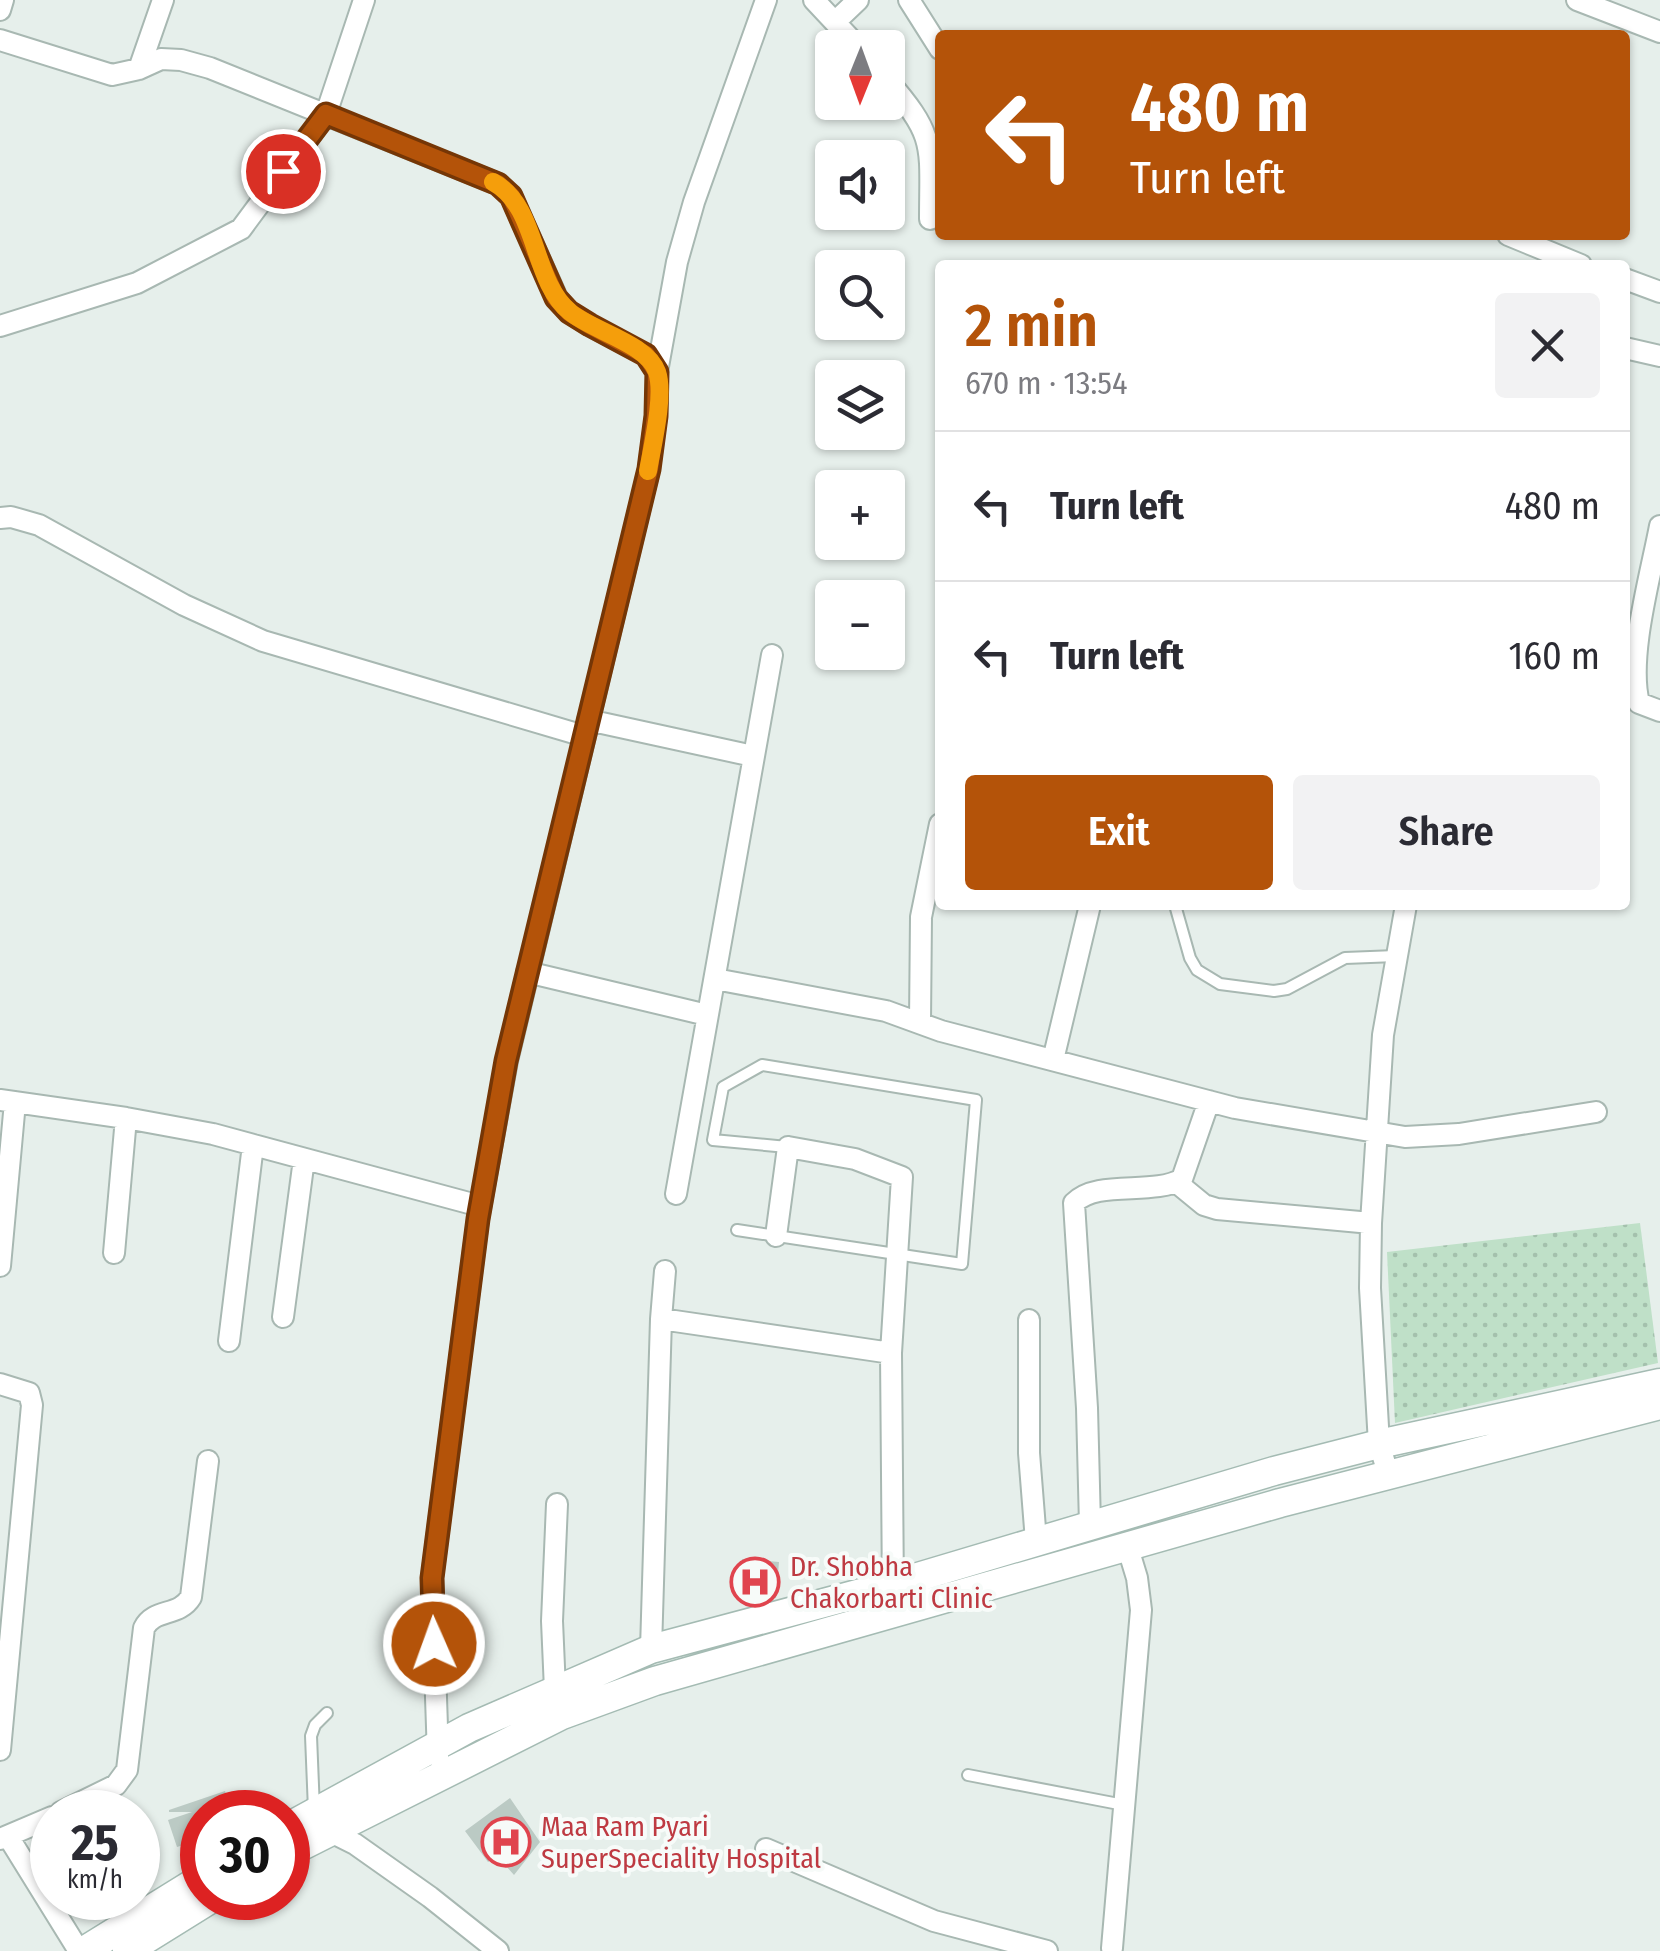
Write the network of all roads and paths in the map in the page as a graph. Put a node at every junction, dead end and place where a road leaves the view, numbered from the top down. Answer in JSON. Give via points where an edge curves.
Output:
{"nodes":[{"id":1,"x":3,"y":0,"type":"edge"},
{"id":2,"x":163,"y":0,"type":"edge"},
{"id":3,"x":364,"y":0,"type":"edge"},
{"id":4,"x":766,"y":0,"type":"edge"},
{"id":5,"x":814,"y":0,"type":"edge"},
{"id":6,"x":858,"y":0,"type":"edge"},
{"id":7,"x":909,"y":0,"type":"edge"},
{"id":8,"x":1577,"y":0,"type":"edge"},
{"id":9,"x":0,"y":10,"type":"edge"},
{"id":10,"x":836,"y":21,"type":"junction"},
{"id":11,"x":843,"y":30,"type":"edge"},
{"id":12,"x":1660,"y":32,"type":"edge"},
{"id":13,"x":0,"y":40,"type":"edge"},
{"id":14,"x":935,"y":41,"type":"edge"},
{"id":15,"x":139,"y":69,"type":"junction"},
{"id":16,"x":905,"y":101,"type":"edge"},
{"id":17,"x":326,"y":114,"type":"junction"},
{"id":18,"x":930,"y":219,"type":"dead end"},
{"id":19,"x":1520,"y":240,"type":"edge"},
{"id":20,"x":1569,"y":260,"type":"edge"},
{"id":21,"x":1630,"y":282,"type":"edge"},
{"id":22,"x":1660,"y":292,"type":"edge"},
{"id":23,"x":0,"y":326,"type":"edge"},
{"id":24,"x":1630,"y":349,"type":"edge"},
{"id":25,"x":1660,"y":356,"type":"edge"},
{"id":26,"x":657,"y":372,"type":"junction"},
{"id":27,"x":0,"y":518,"type":"edge"},
{"id":28,"x":1660,"y":526,"type":"edge"},
{"id":29,"x":772,"y":655,"type":"dead end"},
{"id":30,"x":1660,"y":711,"type":"edge"},
{"id":31,"x":586,"y":728,"type":"junction"},
{"id":32,"x":753,"y":756,"type":"junction"},
{"id":33,"x":935,"y":848,"type":"edge"},
{"id":34,"x":1089,"y":910,"type":"edge"},
{"id":35,"x":1176,"y":910,"type":"edge"},
{"id":36,"x":1405,"y":910,"type":"edge"},
{"id":37,"x":1397,"y":956,"type":"junction"},
{"id":38,"x":528,"y":972,"type":"junction"},
{"id":39,"x":715,"y":978,"type":"junction"},
{"id":40,"x":707,"y":1015,"type":"junction"},
{"id":41,"x":920,"y":1022,"type":"junction"},
{"id":42,"x":1052,"y":1060,"type":"junction"},
{"id":43,"x":8,"y":1101,"type":"edge"},
{"id":44,"x":1210,"y":1101,"type":"junction"},
{"id":45,"x":1596,"y":1112,"type":"dead end"},
{"id":46,"x":126,"y":1118,"type":"junction"},
{"id":47,"x":1376,"y":1131,"type":"junction"},
{"id":48,"x":253,"y":1145,"type":"junction"},
{"id":49,"x":788,"y":1147,"type":"junction"},
{"id":50,"x":304,"y":1158,"type":"junction"},
{"id":51,"x":1176,"y":1182,"type":"junction"},
{"id":52,"x":676,"y":1194,"type":"dead end"},
{"id":53,"x":480,"y":1206,"type":"junction"},
{"id":54,"x":1371,"y":1222,"type":"junction"},
{"id":55,"x":737,"y":1230,"type":"dead end"},
{"id":56,"x":776,"y":1236,"type":"junction"},
{"id":57,"x":114,"y":1253,"type":"dead end"},
{"id":58,"x":899,"y":1255,"type":"junction"},
{"id":59,"x":0,"y":1266,"type":"edge"},
{"id":60,"x":665,"y":1270,"type":"dead end"},
{"id":61,"x":283,"y":1317,"type":"dead end"},
{"id":62,"x":660,"y":1320,"type":"junction"},
{"id":63,"x":1029,"y":1320,"type":"dead end"},
{"id":64,"x":228,"y":1341,"type":"dead end"},
{"id":65,"x":890,"y":1353,"type":"junction"},
{"id":66,"x":1660,"y":1383,"type":"edge"},
{"id":67,"x":0,"y":1384,"type":"edge"},
{"id":68,"x":1660,"y":1405,"type":"edge"},
{"id":69,"x":1379,"y":1444,"type":"junction"},
{"id":70,"x":208,"y":1461,"type":"dead end"},
{"id":71,"x":1390,"y":1476,"type":"junction"},
{"id":72,"x":557,"y":1504,"type":"dead end"},
{"id":73,"x":1090,"y":1525,"type":"junction"},
{"id":74,"x":1036,"y":1541,"type":"junction"},
{"id":75,"x":1127,"y":1545,"type":"junction"},
{"id":76,"x":894,"y":1598,"type":"junction"},
{"id":77,"x":652,"y":1648,"type":"junction"},
{"id":78,"x":555,"y":1690,"type":"junction"},
{"id":79,"x":326,"y":1713,"type":"dead end"},
{"id":80,"x":436,"y":1744,"type":"junction"},
{"id":81,"x":0,"y":1750,"type":"edge"},
{"id":82,"x":440,"y":1774,"type":"junction"},
{"id":83,"x":968,"y":1775,"type":"dead end"},
{"id":84,"x":106,"y":1790,"type":"edge"},
{"id":85,"x":1124,"y":1805,"type":"junction"},
{"id":86,"x":322,"y":1822,"type":"junction"},
{"id":87,"x":310,"y":1823,"type":"edge"},
{"id":88,"x":30,"y":1827,"type":"edge"},
{"id":89,"x":310,"y":1833,"type":"edge"},
{"id":90,"x":4,"y":1838,"type":"edge"},
{"id":91,"x":766,"y":1848,"type":"dead end"},
{"id":92,"x":180,"y":1891,"type":"edge"},
{"id":93,"x":180,"y":1918,"type":"edge"},
{"id":94,"x":1111,"y":1950,"type":"edge"},
{"id":95,"x":82,"y":1951,"type":"edge"},
{"id":96,"x":127,"y":1951,"type":"edge"},
{"id":97,"x":498,"y":1951,"type":"edge"},
{"id":98,"x":1047,"y":1951,"type":"edge"}],
"edges":[{"from":1,"to":9,"type":"street"},
{"from":2,"to":15,"type":"street"},
{"from":3,"to":17,"type":"street"},
{"from":4,"to":26,"type":"street","via":[[694,202]]},
{"from":5,"to":10,"type":"street"},
{"from":6,"to":10,"type":"street"},
{"from":7,"to":14,"type":"street"},
{"from":8,"to":12,"type":"street"},
{"from":10,"to":11,"type":"street"},
{"from":13,"to":15,"type":"street","via":[[112,74]]},
{"from":15,"to":17,"type":"street","via":[[181,60]]},
{"from":16,"to":18,"type":"street","via":[[929,141]]},
{"from":17,"to":23,"type":"street","via":[[241,229],[136,283]]},
{"from":17,"to":26,"type":"street","via":[[498,184],[511,196],[556,298],[646,355]]},
{"from":19,"to":20,"type":"street"},
{"from":21,"to":22,"type":"street"},
{"from":24,"to":25,"type":"street"},
{"from":26,"to":31,"type":"street","via":[[649,469]]},
{"from":27,"to":31,"type":"street","via":[[39,525],[234,630]]},
{"from":28,"to":30,"type":"street","via":[[1635,687],[1640,703]]},
{"from":29,"to":32,"type":"street"},
{"from":31,"to":32,"type":"street"},
{"from":31,"to":38,"type":"street"},
{"from":32,"to":39,"type":"street"},
{"from":33,"to":41,"type":"street","via":[[920,918]]},
{"from":34,"to":42,"type":"street"},
{"from":35,"to":37,"type":"lane","via":[[1190,958],[1220,984],[1274,991],[1345,958]]},
{"from":36,"to":37,"type":"street"},
{"from":37,"to":47,"type":"street"},
{"from":38,"to":40,"type":"street"},
{"from":38,"to":53,"type":"street"},
{"from":39,"to":40,"type":"street"},
{"from":39,"to":41,"type":"street"},
{"from":40,"to":52,"type":"street"},
{"from":41,"to":42,"type":"street"},
{"from":42,"to":44,"type":"street"},
{"from":43,"to":46,"type":"street"},
{"from":43,"to":59,"type":"street"},
{"from":44,"to":47,"type":"street"},
{"from":44,"to":51,"type":"street","via":[[1186,1173]]},
{"from":45,"to":47,"type":"street","via":[[1435,1137]]},
{"from":46,"to":48,"type":"street"},
{"from":46,"to":57,"type":"street"},
{"from":47,"to":54,"type":"street"},
{"from":48,"to":50,"type":"street"},
{"from":48,"to":64,"type":"street"},
{"from":49,"to":56,"type":"street"},
{"from":49,"to":58,"type":"street","via":[[899,1174]]},
{"from":49,"to":58,"type":"lane","via":[[713,1140],[723,1087],[762,1065],[976,1100],[962,1264]]},
{"from":50,"to":53,"type":"street"},
{"from":50,"to":61,"type":"street"},
{"from":51,"to":54,"type":"street","via":[[1217,1210]]},
{"from":51,"to":73,"type":"street","via":[[1092,1192],[1074,1202]]},
{"from":53,"to":80,"type":"street","via":[[432,1578]]},
{"from":54,"to":69,"type":"street"},
{"from":55,"to":56,"type":"lane"},
{"from":56,"to":58,"type":"lane"},
{"from":58,"to":65,"type":"street"},
{"from":60,"to":62,"type":"street"},
{"from":62,"to":65,"type":"street"},
{"from":62,"to":77,"type":"street"},
{"from":63,"to":74,"type":"street"},
{"from":65,"to":76,"type":"street"},
{"from":66,"to":69,"type":"main road"},
{"from":67,"to":81,"type":"street","via":[[24,1389],[32,1405]]},
{"from":68,"to":71,"type":"main road"},
{"from":69,"to":71,"type":"street"},
{"from":69,"to":73,"type":"main road"},
{"from":70,"to":84,"type":"street","via":[[191,1597],[144,1628],[128,1770]]},
{"from":71,"to":75,"type":"main road"},
{"from":72,"to":78,"type":"street"},
{"from":73,"to":74,"type":"main road"},
{"from":74,"to":76,"type":"main road"},
{"from":75,"to":76,"type":"main road"},
{"from":75,"to":85,"type":"street","via":[[1141,1610]]},
{"from":76,"to":77,"type":"main road"},
{"from":76,"to":82,"type":"main road","via":[[562,1716]]},
{"from":77,"to":78,"type":"main road"},
{"from":78,"to":80,"type":"main road"},
{"from":79,"to":86,"type":"lane","via":[[311,1736]]},
{"from":80,"to":82,"type":"street"},
{"from":80,"to":86,"type":"main road"},
{"from":82,"to":86,"type":"main road"},
{"from":83,"to":85,"type":"lane"},
{"from":85,"to":94,"type":"street"},
{"from":86,"to":87,"type":"main road"},
{"from":86,"to":89,"type":"main road"},
{"from":86,"to":97,"type":"street"},
{"from":88,"to":90,"type":"street"},
{"from":90,"to":95,"type":"street"},
{"from":91,"to":98,"type":"street","via":[[934,1921]]},
{"from":92,"to":95,"type":"main road"},
{"from":93,"to":96,"type":"main road"}]}
